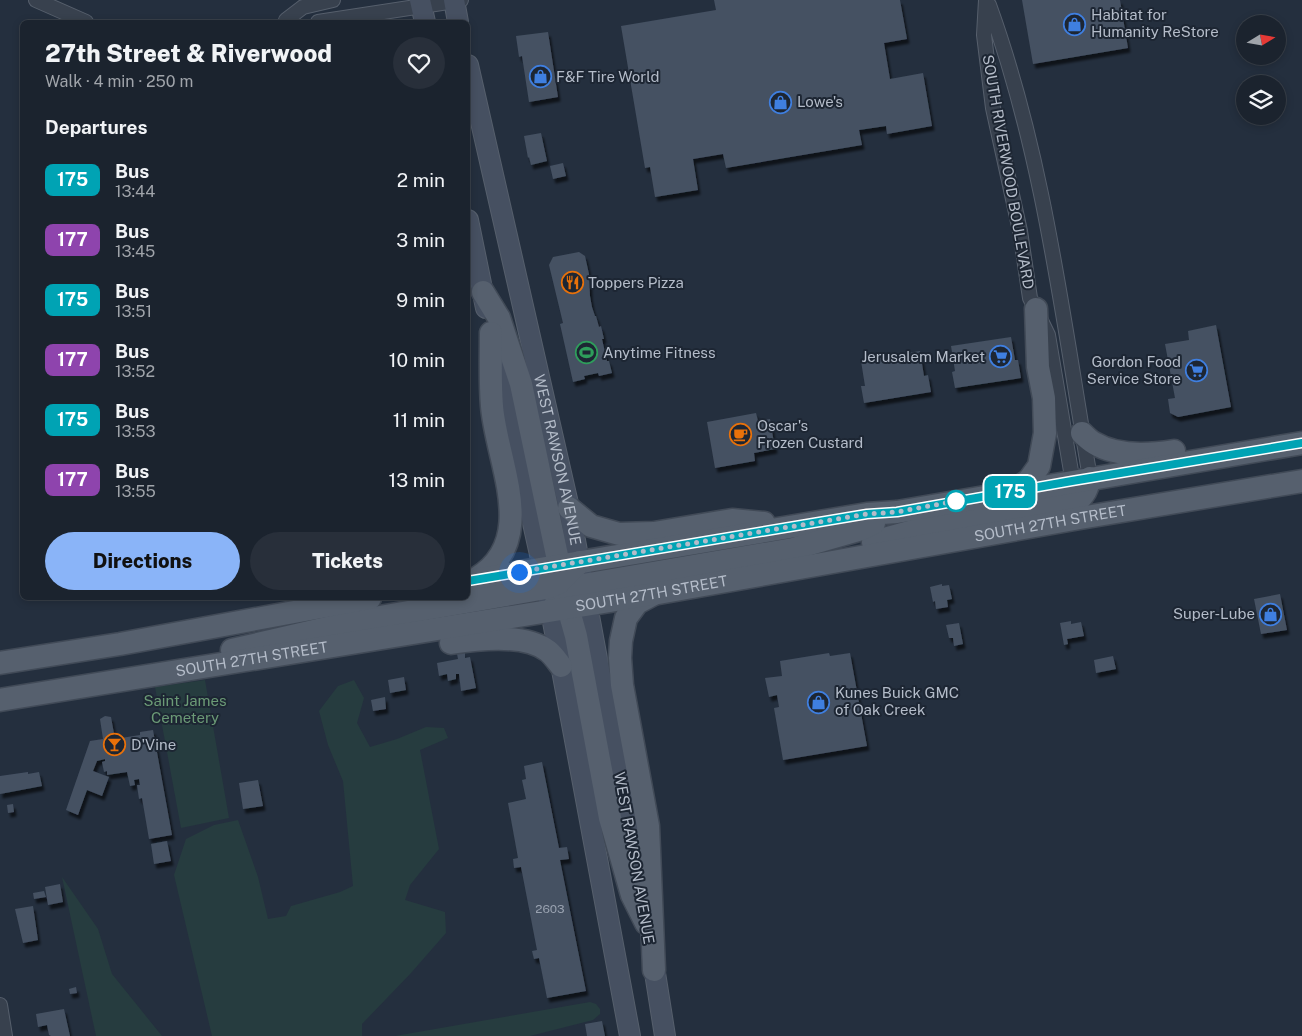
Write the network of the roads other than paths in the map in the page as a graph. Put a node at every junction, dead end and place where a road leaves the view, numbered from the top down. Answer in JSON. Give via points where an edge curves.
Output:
{"nodes":[{"id":1,"x":36,"y":0,"type":"edge"},
{"id":2,"x":333,"y":0,"type":"edge"},
{"id":3,"x":456,"y":0,"type":"edge"},
{"id":4,"x":986,"y":0,"type":"edge"},
{"id":5,"x":422,"y":10,"type":"edge"},
{"id":6,"x":81,"y":20,"type":"edge"},
{"id":7,"x":283,"y":20,"type":"edge"},
{"id":8,"x":335,"y":20,"type":"edge"},
{"id":9,"x":458,"y":20,"type":"edge"},
{"id":10,"x":470,"y":74,"type":"edge"},
{"id":11,"x":470,"y":230,"type":"edge"},
{"id":12,"x":483,"y":292,"type":"junction"},
{"id":13,"x":1036,"y":309,"type":"junction"},
{"id":14,"x":491,"y":334,"type":"junction"},
{"id":15,"x":1082,"y":433,"type":"junction"},
{"id":16,"x":1302,"y":443,"type":"edge"},
{"id":17,"x":1302,"y":468,"type":"edge"},
{"id":18,"x":1081,"y":479,"type":"junction"},
{"id":19,"x":1302,"y":481,"type":"edge"},
{"id":20,"x":1269,"y":486,"type":"junction"},
{"id":21,"x":1013,"y":491,"type":"junction"},
{"id":22,"x":569,"y":508,"type":"junction"},
{"id":23,"x":1078,"y":510,"type":"junction"},
{"id":24,"x":897,"y":512,"type":"junction"},
{"id":25,"x":800,"y":525,"type":"junction"},
{"id":26,"x":471,"y":580,"type":"edge"},
{"id":27,"x":565,"y":586,"type":"junction"},
{"id":28,"x":653,"y":594,"type":"junction"},
{"id":29,"x":359,"y":600,"type":"edge"},
{"id":30,"x":263,"y":659,"type":"junction"},
{"id":31,"x":0,"y":663,"type":"edge"},
{"id":32,"x":561,"y":666,"type":"junction"},
{"id":33,"x":161,"y":674,"type":"junction"},
{"id":34,"x":0,"y":700,"type":"edge"},
{"id":35,"x":646,"y":923,"type":"joint"},
{"id":36,"x":654,"y":970,"type":"junction"},
{"id":37,"x":0,"y":1005,"type":"edge"},
{"id":38,"x":5,"y":1036,"type":"edge"},
{"id":39,"x":630,"y":1036,"type":"edge"},
{"id":40,"x":665,"y":1036,"type":"edge"}],
"edges":[{"from":1,"to":6,"type":"street"},
{"from":2,"to":7,"type":"street","via":[[303,7]]},
{"from":3,"to":5,"type":"street"},
{"from":3,"to":9,"type":"main road"},
{"from":4,"to":13,"type":"street","name":"SOUTH RIVERWOOD BOULEVARD","via":[[984,35],[994,108],[1020,231],[1030,298]]},
{"from":4,"to":15,"type":"street","name":"SOUTH RIVERWOOD BOULEVARD","via":[[1019,98],[1044,212]]},
{"from":5,"to":8,"type":"street"},
{"from":10,"to":22,"type":"main road","name":"WEST RAWSON AVENUE"},
{"from":11,"to":12,"type":"main road","name":"WEST RAWSON AVENUE"},
{"from":12,"to":14,"type":"main road","name":"WEST RAWSON AVENUE"},
{"from":12,"to":27,"type":"main road","via":[[499,318],[520,384]]},
{"from":13,"to":18,"type":"street","name":"SOUTH RIVERWOOD BOULEVARD","via":[[1048,335]]},
{"from":13,"to":21,"type":"main road","via":[[1045,433],[1039,466],[1029,480]]},
{"from":14,"to":26,"type":"main road","via":[[492,407],[508,482],[510,519],[508,539],[501,557],[488,572]]},
{"from":14,"to":27,"type":"main road","name":"WEST RAWSON AVENUE"},
{"from":15,"to":16,"type":"main road","via":[[1094,443],[1129,453],[1162,453],[1242,440]]},
{"from":15,"to":18,"type":"street","name":"SOUTH RIVERWOOD BOULEVARD"},
{"from":16,"to":18,"type":"main road","name":"SOUTH 27TH STREET"},
{"from":17,"to":20,"type":"main road"},
{"from":18,"to":21,"type":"main road","name":"SOUTH 27TH STREET"},
{"from":18,"to":23,"type":"main road","via":[[1087,489]]},
{"from":19,"to":20,"type":"main road","name":"SOUTH 27TH STREET"},
{"from":20,"to":23,"type":"main road","name":"SOUTH 27TH STREET"},
{"from":21,"to":24,"type":"main road","name":"SOUTH 27TH STREET"},
{"from":22,"to":25,"type":"main road","via":[[591,526],[619,534],[654,533],[732,520]]},
{"from":22,"to":27,"type":"main road","name":"WEST RAWSON AVENUE"},
{"from":23,"to":28,"type":"main road","name":"SOUTH 27TH STREET","via":[[822,564]]},
{"from":24,"to":25,"type":"main road","name":"SOUTH 27TH STREET"},
{"from":24,"to":27,"type":"main road","via":[[862,529],[793,549]]},
{"from":25,"to":27,"type":"main road","name":"SOUTH 27TH STREET"},
{"from":26,"to":27,"type":"main road","name":"SOUTH 27TH STREET"},
{"from":27,"to":28,"type":"main road","name":"SOUTH 27TH STREET"},
{"from":27,"to":30,"type":"main road","name":"SOUTH 27TH STREET"},
{"from":27,"to":32,"type":"main road","name":"WEST RAWSON AVENUE"},
{"from":27,"to":33,"type":"main road","via":[[347,623],[205,656]]},
{"from":27,"to":35,"type":"main road","via":[[610,818],[632,895]]},
{"from":28,"to":36,"type":"main road","via":[[637,603],[626,618],[620,658],[648,826]]},
{"from":29,"to":31,"type":"main road"},
{"from":30,"to":32,"type":"main road","via":[[367,657],[478,639],[505,639],[539,646]]},
{"from":30,"to":33,"type":"main road","name":"SOUTH 27TH STREET"},
{"from":32,"to":39,"type":"main road","name":"WEST RAWSON AVENUE"},
{"from":33,"to":34,"type":"main road","name":"SOUTH 27TH STREET"},
{"from":35,"to":36,"type":"main road","name":"WEST RAWSON AVENUE"},
{"from":36,"to":40,"type":"main road","name":"WEST RAWSON AVENUE"},
{"from":37,"to":38,"type":"street"}]}
